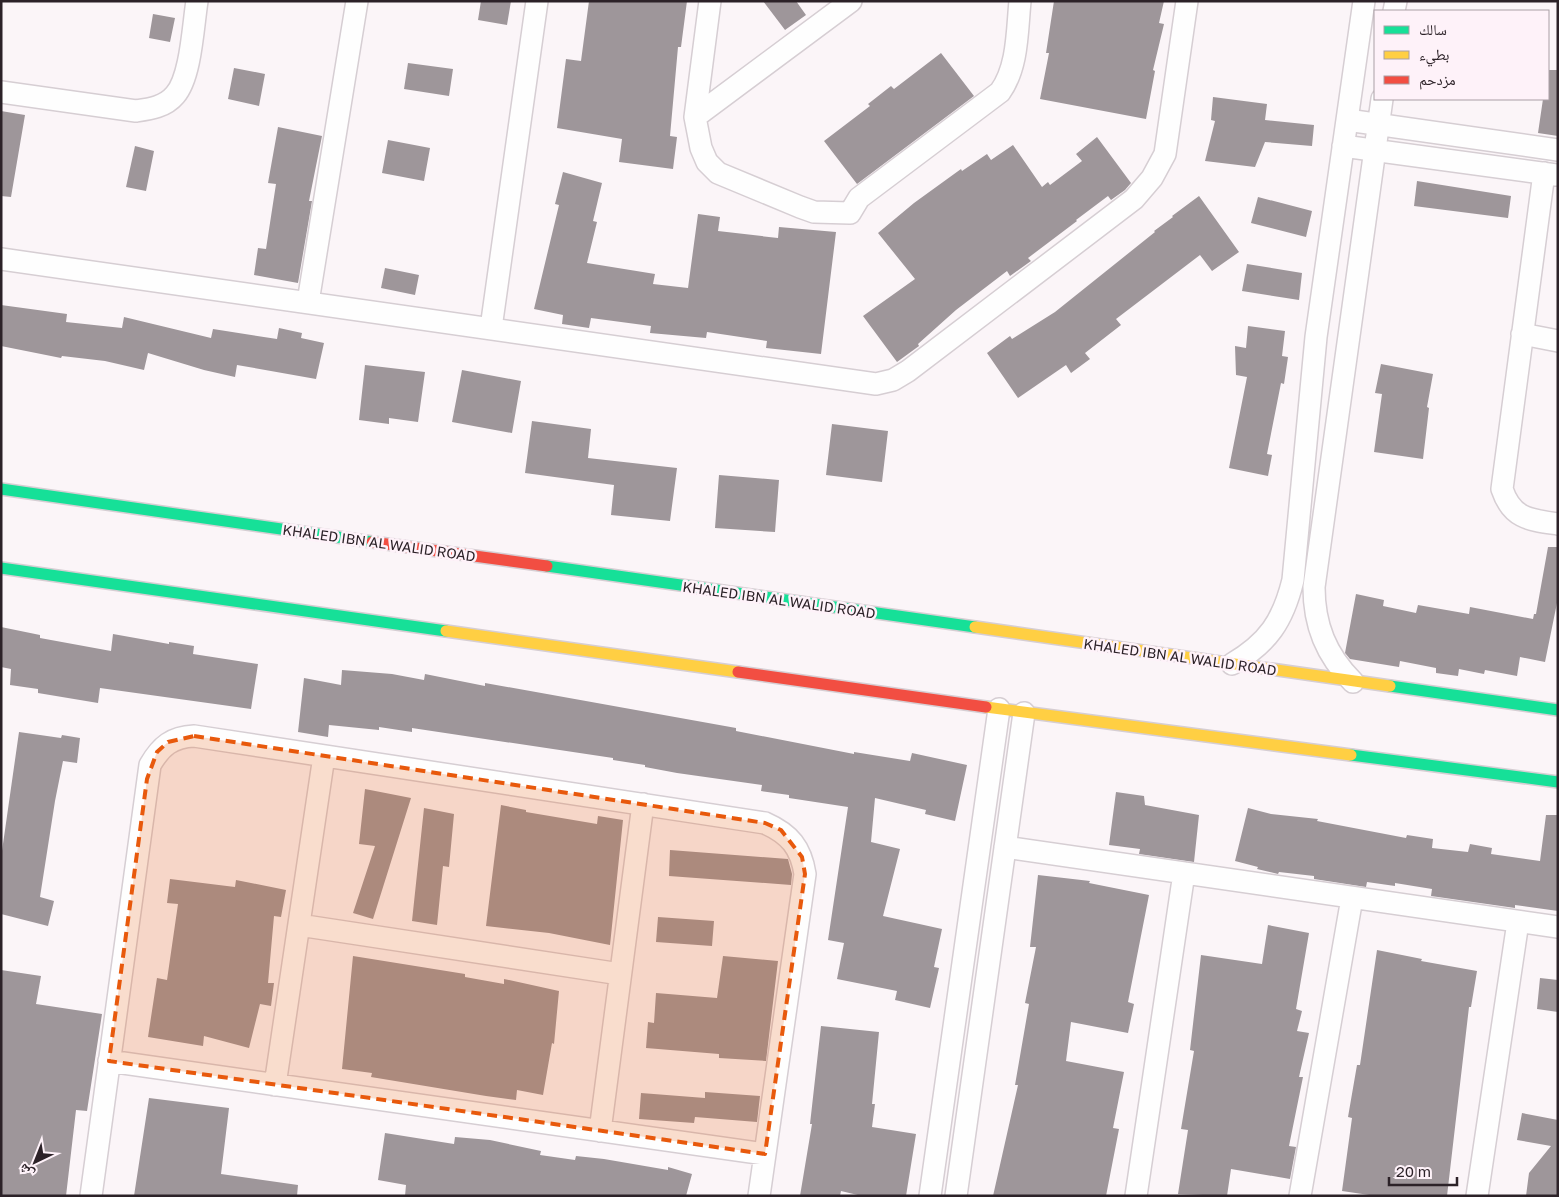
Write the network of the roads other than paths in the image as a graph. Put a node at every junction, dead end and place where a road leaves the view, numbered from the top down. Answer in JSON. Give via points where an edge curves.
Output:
{"nodes":[{"id":1,"x":196,"y":1,"type":"edge"},
{"id":2,"x":357,"y":1,"type":"edge"},
{"id":3,"x":537,"y":1,"type":"edge"},
{"id":4,"x":710,"y":1,"type":"edge"},
{"id":5,"x":851,"y":1,"type":"edge"},
{"id":6,"x":1020,"y":1,"type":"edge"},
{"id":7,"x":1187,"y":1,"type":"edge"},
{"id":8,"x":1364,"y":1,"type":"edge"},
{"id":9,"x":1,"y":92,"type":"edge"},
{"id":10,"x":1382,"y":100,"type":"edge"},
{"id":11,"x":695,"y":117,"type":"junction"},
{"id":12,"x":1347,"y":120,"type":"junction"},
{"id":13,"x":1378,"y":124,"type":"junction"},
{"id":14,"x":1343,"y":146,"type":"junction"},
{"id":15,"x":1375,"y":150,"type":"junction"},
{"id":16,"x":1558,"y":150,"type":"edge"},
{"id":17,"x":1551,"y":174,"type":"edge"},
{"id":18,"x":1,"y":259,"type":"edge"},
{"id":19,"x":308,"y":302,"type":"junction"},
{"id":20,"x":491,"y":328,"type":"junction"},
{"id":21,"x":1522,"y":334,"type":"junction"},
{"id":22,"x":1558,"y":341,"type":"edge"},
{"id":23,"x":1,"y":489,"type":"edge"},
{"id":24,"x":1558,"y":524,"type":"edge"},
{"id":25,"x":1,"y":568,"type":"edge"},
{"id":26,"x":1232,"y":664,"type":"junction"},
{"id":27,"x":1354,"y":682,"type":"junction"},
{"id":28,"x":999,"y":709,"type":"junction"},
{"id":29,"x":1558,"y":710,"type":"edge"},
{"id":30,"x":1024,"y":713,"type":"junction"},
{"id":31,"x":324,"y":756,"type":"junction"},
{"id":32,"x":1558,"y":782,"type":"edge"},
{"id":33,"x":643,"y":804,"type":"junction"},
{"id":34,"x":1005,"y":847,"type":"junction"},
{"id":35,"x":1184,"y":873,"type":"junction"},
{"id":36,"x":1352,"y":898,"type":"junction"},
{"id":37,"x":1518,"y":922,"type":"junction"},
{"id":38,"x":299,"y":925,"type":"junction"},
{"id":39,"x":1558,"y":927,"type":"edge"},
{"id":40,"x":620,"y":974,"type":"junction"},
{"id":41,"x":109,"y":1062,"type":"junction"},
{"id":42,"x":275,"y":1085,"type":"junction"},
{"id":43,"x":600,"y":1131,"type":"junction"},
{"id":44,"x":765,"y":1154,"type":"junction"},
{"id":45,"x":90,"y":1196,"type":"edge"},
{"id":46,"x":759,"y":1196,"type":"edge"},
{"id":47,"x":930,"y":1196,"type":"edge"},
{"id":48,"x":956,"y":1196,"type":"edge"},
{"id":49,"x":1136,"y":1196,"type":"edge"},
{"id":50,"x":1300,"y":1196,"type":"edge"},
{"id":51,"x":1477,"y":1196,"type":"edge"}],
"edges":[{"from":1,"to":9,"type":"street","via":[[185,76],[175,96],[157,108],[136,111]]},
{"from":2,"to":19,"type":"street"},
{"from":3,"to":20,"type":"street"},
{"from":4,"to":11,"type":"street"},
{"from":5,"to":11,"type":"street"},
{"from":6,"to":11,"type":"street","via":[[1012,67],[1000,92],[859,198],[850,213],[814,212],[718,173],[707,162],[701,148]]},
{"from":7,"to":20,"type":"street","via":[[1165,154],[1152,178],[1134,199],[893,380],[876,384],[824,378]]},
{"from":8,"to":12,"type":"street"},
{"from":10,"to":13,"type":"street"},
{"from":12,"to":13,"type":"street"},
{"from":12,"to":14,"type":"street"},
{"from":13,"to":15,"type":"street"},
{"from":13,"to":16,"type":"street"},
{"from":14,"to":15,"type":"street"},
{"from":14,"to":26,"type":"street","via":[[1316,337],[1293,580],[1288,601],[1271,633],[1251,653]]},
{"from":15,"to":17,"type":"street"},
{"from":15,"to":27,"type":"street","via":[[1314,587],[1314,605],[1322,639]]},
{"from":17,"to":21,"type":"street"},
{"from":18,"to":19,"type":"street"},
{"from":19,"to":20,"type":"street"},
{"from":21,"to":22,"type":"street"},
{"from":21,"to":24,"type":"street","via":[[1502,489],[1512,510],[1522,517]]},
{"from":23,"to":26,"type":"street","name":"KHALED IBN AL WALID ROAD"},
{"from":25,"to":28,"type":"street"},
{"from":26,"to":27,"type":"street","name":"KHALED IBN AL WALID ROAD"},
{"from":27,"to":29,"type":"street","name":"KHALED IBN AL WALID ROAD"},
{"from":28,"to":30,"type":"street"},
{"from":28,"to":47,"type":"street"},
{"from":30,"to":32,"type":"street"},
{"from":30,"to":34,"type":"street"},
{"from":31,"to":33,"type":"street"},
{"from":31,"to":38,"type":"street"},
{"from":31,"to":41,"type":"street","via":[[194,736],[181,736],[157,752],[147,779]]},
{"from":33,"to":40,"type":"street"},
{"from":33,"to":44,"type":"street","via":[[765,823],[781,830],[794,842],[802,857],[806,874]]},
{"from":34,"to":35,"type":"street"},
{"from":34,"to":48,"type":"street"},
{"from":35,"to":36,"type":"street"},
{"from":35,"to":49,"type":"street"},
{"from":36,"to":37,"type":"street"},
{"from":36,"to":50,"type":"street"},
{"from":37,"to":39,"type":"street"},
{"from":37,"to":51,"type":"street"},
{"from":38,"to":40,"type":"street"},
{"from":38,"to":42,"type":"street"},
{"from":40,"to":43,"type":"street"},
{"from":41,"to":42,"type":"street"},
{"from":41,"to":45,"type":"street"},
{"from":42,"to":43,"type":"street"},
{"from":43,"to":44,"type":"street"},
{"from":44,"to":46,"type":"street"}]}
